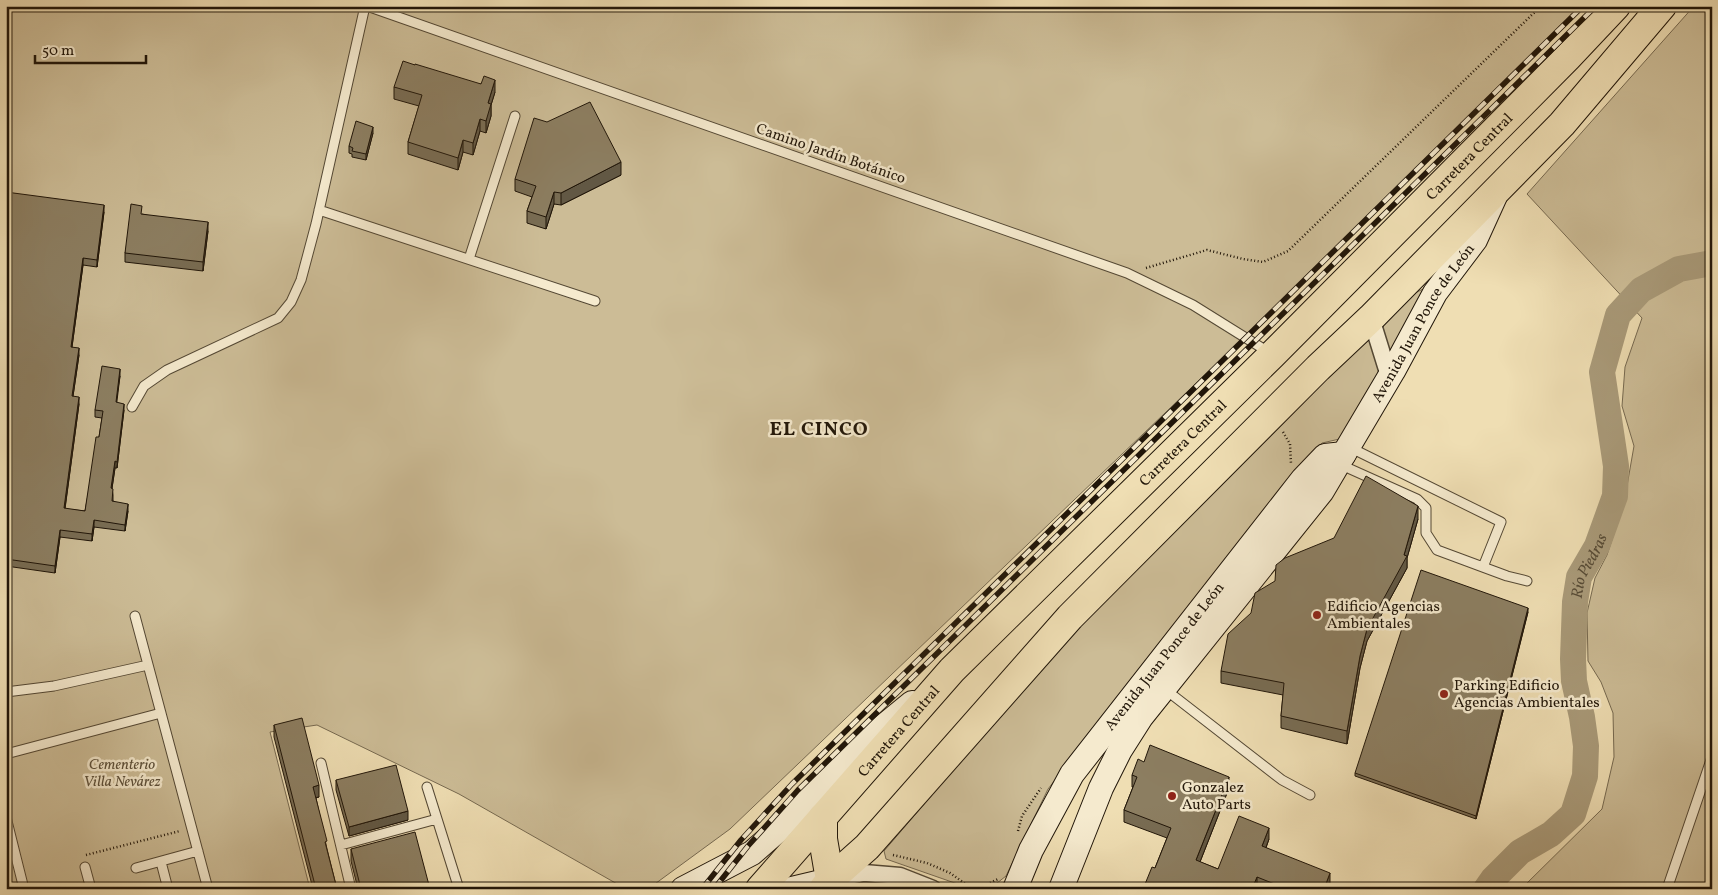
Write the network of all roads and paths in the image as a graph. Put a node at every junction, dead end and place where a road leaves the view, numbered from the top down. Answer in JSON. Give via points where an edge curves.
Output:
{"nodes":[{"id":1,"x":366,"y":6,"type":"edge"},
{"id":2,"x":1541,"y":6,"type":"edge"},
{"id":3,"x":1616,"y":6,"type":"edge"},
{"id":4,"x":1662,"y":6,"type":"edge"},
{"id":5,"x":515,"y":116,"type":"dead end"},
{"id":6,"x":1498,"y":190,"type":"junction"},
{"id":7,"x":319,"y":210,"type":"junction"},
{"id":8,"x":469,"y":259,"type":"junction"},
{"id":9,"x":1127,"y":272,"type":"junction"},
{"id":10,"x":595,"y":301,"type":"dead end"},
{"id":11,"x":1371,"y":318,"type":"junction"},
{"id":12,"x":1272,"y":355,"type":"junction"},
{"id":13,"x":1389,"y":376,"type":"junction"},
{"id":14,"x":132,"y":407,"type":"dead end"},
{"id":15,"x":1270,"y":416,"type":"junction"},
{"id":16,"x":1344,"y":455,"type":"junction"},
{"id":17,"x":1288,"y":469,"type":"dead end"},
{"id":18,"x":1483,"y":567,"type":"junction"},
{"id":19,"x":1527,"y":581,"type":"dead end"},
{"id":20,"x":134,"y":616,"type":"dead end"},
{"id":21,"x":148,"y":665,"type":"junction"},
{"id":22,"x":952,"y":670,"type":"junction"},
{"id":23,"x":1156,"y":683,"type":"junction"},
{"id":24,"x":6,"y":692,"type":"edge"},
{"id":25,"x":161,"y":713,"type":"junction"},
{"id":26,"x":6,"y":754,"type":"edge"},
{"id":27,"x":1712,"y":757,"type":"edge"},
{"id":28,"x":321,"y":763,"type":"dead end"},
{"id":29,"x":427,"y":787,"type":"dead end"},
{"id":30,"x":1043,"y":787,"type":"dead end"},
{"id":31,"x":1101,"y":788,"type":"junction"},
{"id":32,"x":1310,"y":795,"type":"dead end"},
{"id":33,"x":6,"y":817,"type":"edge"},
{"id":34,"x":823,"y":818,"type":"junction"},
{"id":35,"x":438,"y":819,"type":"junction"},
{"id":36,"x":192,"y":828,"type":"junction"},
{"id":37,"x":1018,"y":832,"type":"dead end"},
{"id":38,"x":341,"y":845,"type":"junction"},
{"id":39,"x":198,"y":851,"type":"junction"},
{"id":40,"x":893,"y":855,"type":"dead end"},
{"id":41,"x":82,"y":856,"type":"dead end"},
{"id":42,"x":161,"y":862,"type":"junction"},
{"id":43,"x":85,"y":867,"type":"dead end"},
{"id":44,"x":136,"y":868,"type":"dead end"},
{"id":45,"x":1008,"y":884,"type":"edge"},
{"id":46,"x":834,"y":886,"type":"edge"},
{"id":47,"x":24,"y":889,"type":"edge"},
{"id":48,"x":91,"y":889,"type":"edge"},
{"id":49,"x":168,"y":889,"type":"edge"},
{"id":50,"x":208,"y":889,"type":"edge"},
{"id":51,"x":351,"y":889,"type":"edge"},
{"id":52,"x":459,"y":889,"type":"edge"},
{"id":53,"x":683,"y":889,"type":"edge"},
{"id":54,"x":760,"y":889,"type":"edge"},
{"id":55,"x":792,"y":889,"type":"edge"},
{"id":56,"x":933,"y":889,"type":"edge"},
{"id":57,"x":1046,"y":889,"type":"edge"},
{"id":58,"x":1062,"y":889,"type":"edge"},
{"id":59,"x":1667,"y":889,"type":"edge"}],
"edges":[{"from":1,"to":7,"type":"lane"},
{"from":1,"to":9,"type":"lane","name":"Camino Jardín Botánico"},
{"from":2,"to":9,"type":"path","via":[[1288,251],[1263,262],[1207,250]]},
{"from":3,"to":12,"type":"highway","name":"Carretera Central"},
{"from":4,"to":6,"type":"highway","via":[[1562,124]]},
{"from":5,"to":8,"type":"lane"},
{"from":6,"to":11,"type":"highway"},
{"from":6,"to":13,"type":"street","name":"Avenida Juan Ponce de León","via":[[1475,240],[1435,294]]},
{"from":7,"to":8,"type":"lane"},
{"from":7,"to":14,"type":"lane","via":[[302,280],[278,318],[167,370],[144,386]]},
{"from":8,"to":10,"type":"lane"},
{"from":9,"to":12,"type":"lane","name":"Camino Jardín Botánico","via":[[1193,305]]},
{"from":11,"to":13,"type":"street"},
{"from":11,"to":15,"type":"highway"},
{"from":12,"to":22,"type":"highway","name":"Carretera Central"},
{"from":13,"to":16,"type":"street","name":"Avenida Juan Ponce de León"},
{"from":15,"to":17,"type":"path","via":[[1290,444],[1292,462]]},
{"from":15,"to":46,"type":"highway","via":[[1070,617]]},
{"from":16,"to":18,"type":"lane","via":[[1426,508],[1426,533],[1438,550]]},
{"from":16,"to":18,"type":"lane","via":[[1501,522]]},
{"from":16,"to":23,"type":"street","name":"Avenida Juan Ponce de León","via":[[1322,491]]},
{"from":18,"to":19,"type":"lane"},
{"from":20,"to":21,"type":"lane"},
{"from":21,"to":24,"type":"lane","via":[[54,686]]},
{"from":21,"to":25,"type":"lane"},
{"from":22,"to":34,"type":"highway","name":"Carretera Central"},
{"from":22,"to":53,"type":"street","via":[[873,735],[752,853]]},
{"from":23,"to":31,"type":"street","name":"Avenida Juan Ponce de León"},
{"from":23,"to":32,"type":"lane","via":[[1282,780]]},
{"from":23,"to":45,"type":"street","name":"Avenida Juan Ponce de León","via":[[1072,774]]},
{"from":25,"to":26,"type":"lane"},
{"from":25,"to":36,"type":"lane"},
{"from":27,"to":59,"type":"lane"},
{"from":28,"to":38,"type":"lane"},
{"from":29,"to":35,"type":"lane"},
{"from":30,"to":37,"type":"path","via":[[1022,816]]},
{"from":31,"to":57,"type":"street","via":[[1086,806]]},
{"from":31,"to":58,"type":"street","name":"Avenida Juan Ponce de León"},
{"from":33,"to":47,"type":"lane"},
{"from":34,"to":46,"type":"highway","via":[[823,839]]},
{"from":34,"to":54,"type":"highway","name":"Carretera Central"},
{"from":35,"to":38,"type":"lane"},
{"from":35,"to":52,"type":"lane"},
{"from":36,"to":39,"type":"lane"},
{"from":36,"to":41,"type":"path"},
{"from":38,"to":51,"type":"lane"},
{"from":39,"to":42,"type":"lane"},
{"from":39,"to":50,"type":"lane"},
{"from":40,"to":45,"type":"path","via":[[935,866],[967,885]]},
{"from":42,"to":44,"type":"lane"},
{"from":42,"to":49,"type":"lane"},
{"from":43,"to":48,"type":"lane"},
{"from":46,"to":55,"type":"street"},
{"from":46,"to":56,"type":"street","via":[[864,873],[900,876]]}]}
